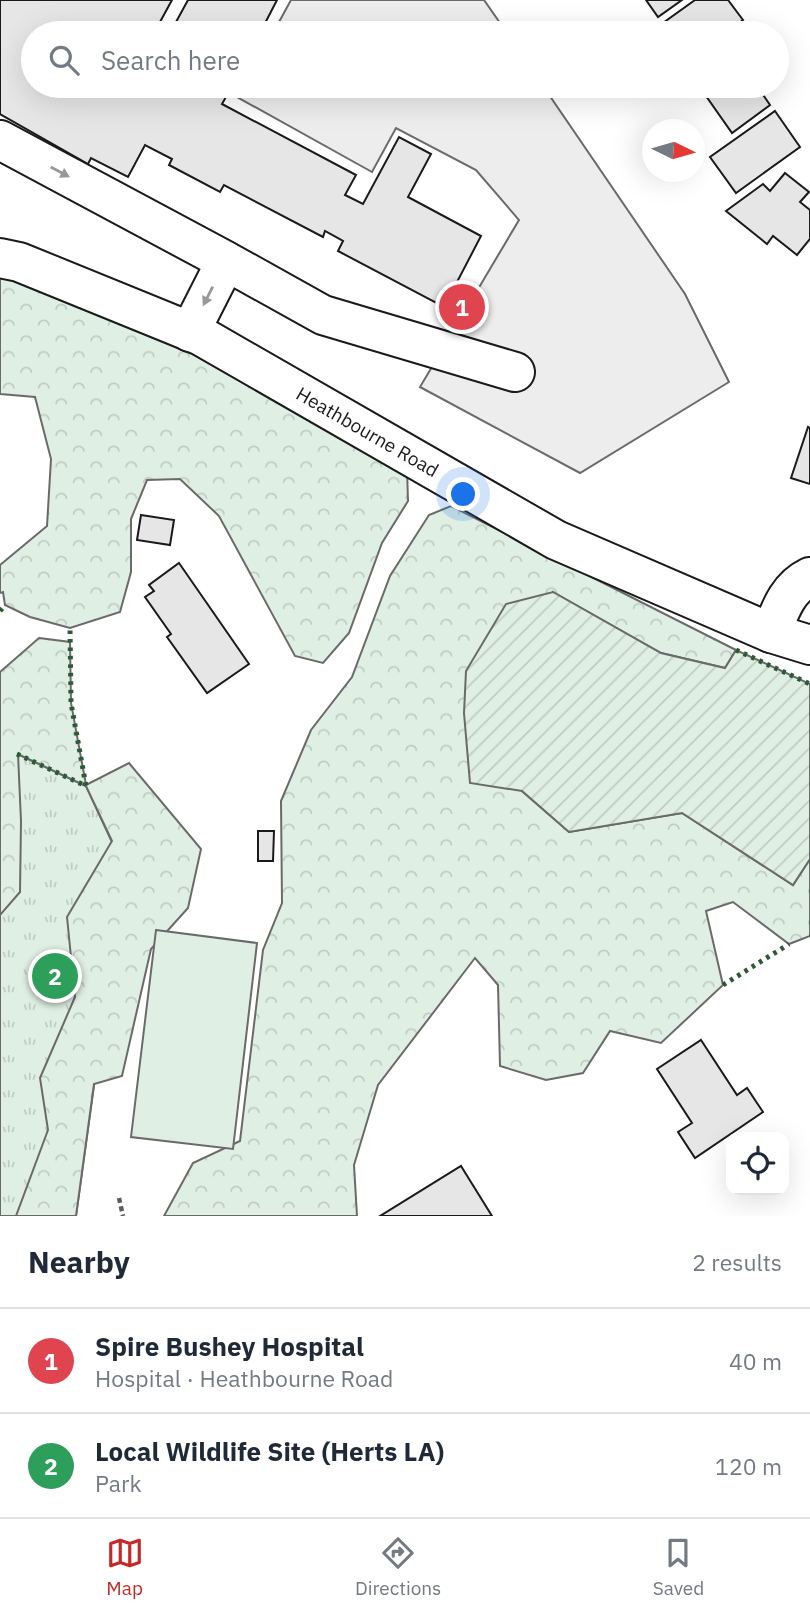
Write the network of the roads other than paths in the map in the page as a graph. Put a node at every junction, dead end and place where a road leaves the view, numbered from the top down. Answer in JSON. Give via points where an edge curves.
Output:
{"nodes":[{"id":1,"x":0,"y":140,"type":"edge"},
{"id":2,"x":0,"y":258,"type":"edge"},
{"id":3,"x":226,"y":261,"type":"junction"},
{"id":4,"x":190,"y":331,"type":"junction"},
{"id":5,"x":515,"y":372,"type":"dead end"},
{"id":6,"x":810,"y":577,"type":"edge"},
{"id":7,"x":771,"y":632,"type":"junction"},
{"id":8,"x":810,"y":645,"type":"edge"}],
"edges":[{"from":1,"to":3,"type":"main road","one_way":true},
{"from":2,"to":4,"type":"main road","name":"Heathbourne Road","via":[[19,261]]},
{"from":3,"to":4,"type":"main road","one_way":true},
{"from":3,"to":5,"type":"main road","via":[[323,315]]},
{"from":4,"to":7,"type":"main road","name":"Heathbourne Road","via":[[556,540]]},
{"from":6,"to":7,"type":"main road","via":[[798,583],[784,601]]},
{"from":7,"to":8,"type":"main road","name":"Heathbourne Road"}]}
